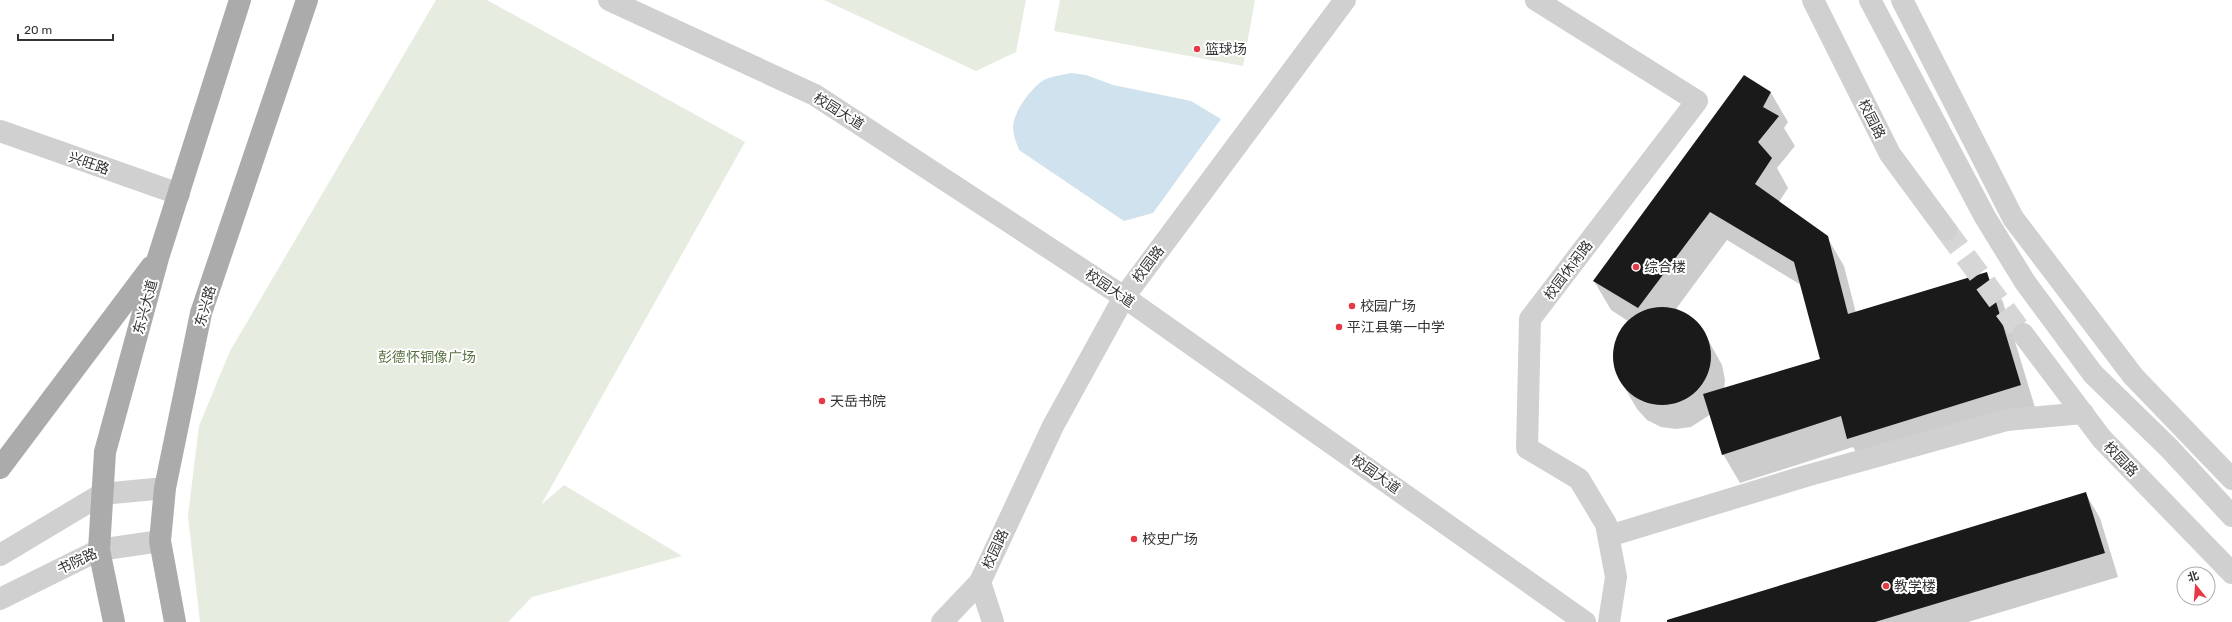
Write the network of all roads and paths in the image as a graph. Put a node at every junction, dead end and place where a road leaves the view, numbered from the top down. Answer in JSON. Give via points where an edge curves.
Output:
{"nodes":[{"id":1,"x":240,"y":0,"type":"edge"},
{"id":2,"x":307,"y":0,"type":"edge"},
{"id":3,"x":609,"y":0,"type":"edge"},
{"id":4,"x":1345,"y":0,"type":"edge"},
{"id":5,"x":1536,"y":0,"type":"edge"},
{"id":6,"x":1812,"y":0,"type":"edge"},
{"id":7,"x":1870,"y":0,"type":"edge"},
{"id":8,"x":1902,"y":0,"type":"edge"},
{"id":9,"x":0,"y":131,"type":"edge"},
{"id":10,"x":179,"y":194,"type":"junction"},
{"id":11,"x":1946,"y":230,"type":"tunnel mouth"},
{"id":12,"x":158,"y":258,"type":"junction"},
{"id":13,"x":1124,"y":297,"type":"junction"},
{"id":14,"x":2023,"y":334,"type":"tunnel mouth"},
{"id":15,"x":2083,"y":413,"type":"junction"},
{"id":16,"x":0,"y":468,"type":"edge"},
{"id":17,"x":2232,"y":479,"type":"edge"},
{"id":18,"x":165,"y":488,"type":"junction"},
{"id":19,"x":102,"y":494,"type":"junction"},
{"id":20,"x":2232,"y":516,"type":"edge"},
{"id":21,"x":1609,"y":536,"type":"junction"},
{"id":22,"x":160,"y":541,"type":"junction"},
{"id":23,"x":99,"y":550,"type":"junction"},
{"id":24,"x":0,"y":555,"type":"edge"},
{"id":25,"x":2232,"y":573,"type":"edge"},
{"id":26,"x":980,"y":582,"type":"junction"},
{"id":27,"x":0,"y":599,"type":"edge"},
{"id":28,"x":114,"y":622,"type":"edge"},
{"id":29,"x":175,"y":622,"type":"edge"},
{"id":30,"x":942,"y":622,"type":"edge"},
{"id":31,"x":992,"y":622,"type":"edge"},
{"id":32,"x":1585,"y":622,"type":"edge"},
{"id":33,"x":1609,"y":622,"type":"edge"}],
"edges":[{"from":1,"to":10,"type":"main road","name":"东兴大道"},
{"from":2,"to":18,"type":"main road","name":"东兴路","via":[[201,313]]},
{"from":3,"to":13,"type":"street","name":"校园大道","via":[[815,95]]},
{"from":4,"to":13,"type":"street","name":"校园路"},
{"from":5,"to":21,"type":"street","name":"校园休闲路","via":[[1697,101],[1530,319],[1527,448],[1579,479],[1606,524]]},
{"from":6,"to":11,"type":"street","name":"校园路","via":[[1890,154]]},
{"from":7,"to":20,"type":"street","via":[[1985,217],[2025,282],[2094,374],[2169,448]]},
{"from":8,"to":17,"type":"street","via":[[2013,218],[2133,376]]},
{"from":9,"to":10,"type":"street","name":"兴旺路"},
{"from":10,"to":12,"type":"main road","name":"东兴大道"},
{"from":12,"to":16,"type":"main road"},
{"from":12,"to":19,"type":"main road","name":"东兴大道","via":[[105,452]]},
{"from":13,"to":26,"type":"street","name":"校园路","via":[[1053,426]]},
{"from":13,"to":32,"type":"street","name":"校园大道"},
{"from":14,"to":15,"type":"street","name":"校园路"},
{"from":15,"to":21,"type":"street","via":[[2007,420],[1806,476]]},
{"from":15,"to":25,"type":"street","name":"校园路","via":[[2102,439]]},
{"from":18,"to":19,"type":"street"},
{"from":18,"to":22,"type":"main road","name":"东兴路"},
{"from":19,"to":23,"type":"main road","name":"东兴大道"},
{"from":19,"to":24,"type":"street"},
{"from":21,"to":33,"type":"street","name":"校园休闲路","via":[[1616,577]]},
{"from":22,"to":23,"type":"street","name":"书院路"},
{"from":22,"to":29,"type":"main road","name":"东兴路"},
{"from":23,"to":27,"type":"street","name":"书院路"},
{"from":23,"to":28,"type":"main road","name":"东兴大道"},
{"from":26,"to":30,"type":"street"},
{"from":26,"to":31,"type":"street","name":"校园路"}]}
